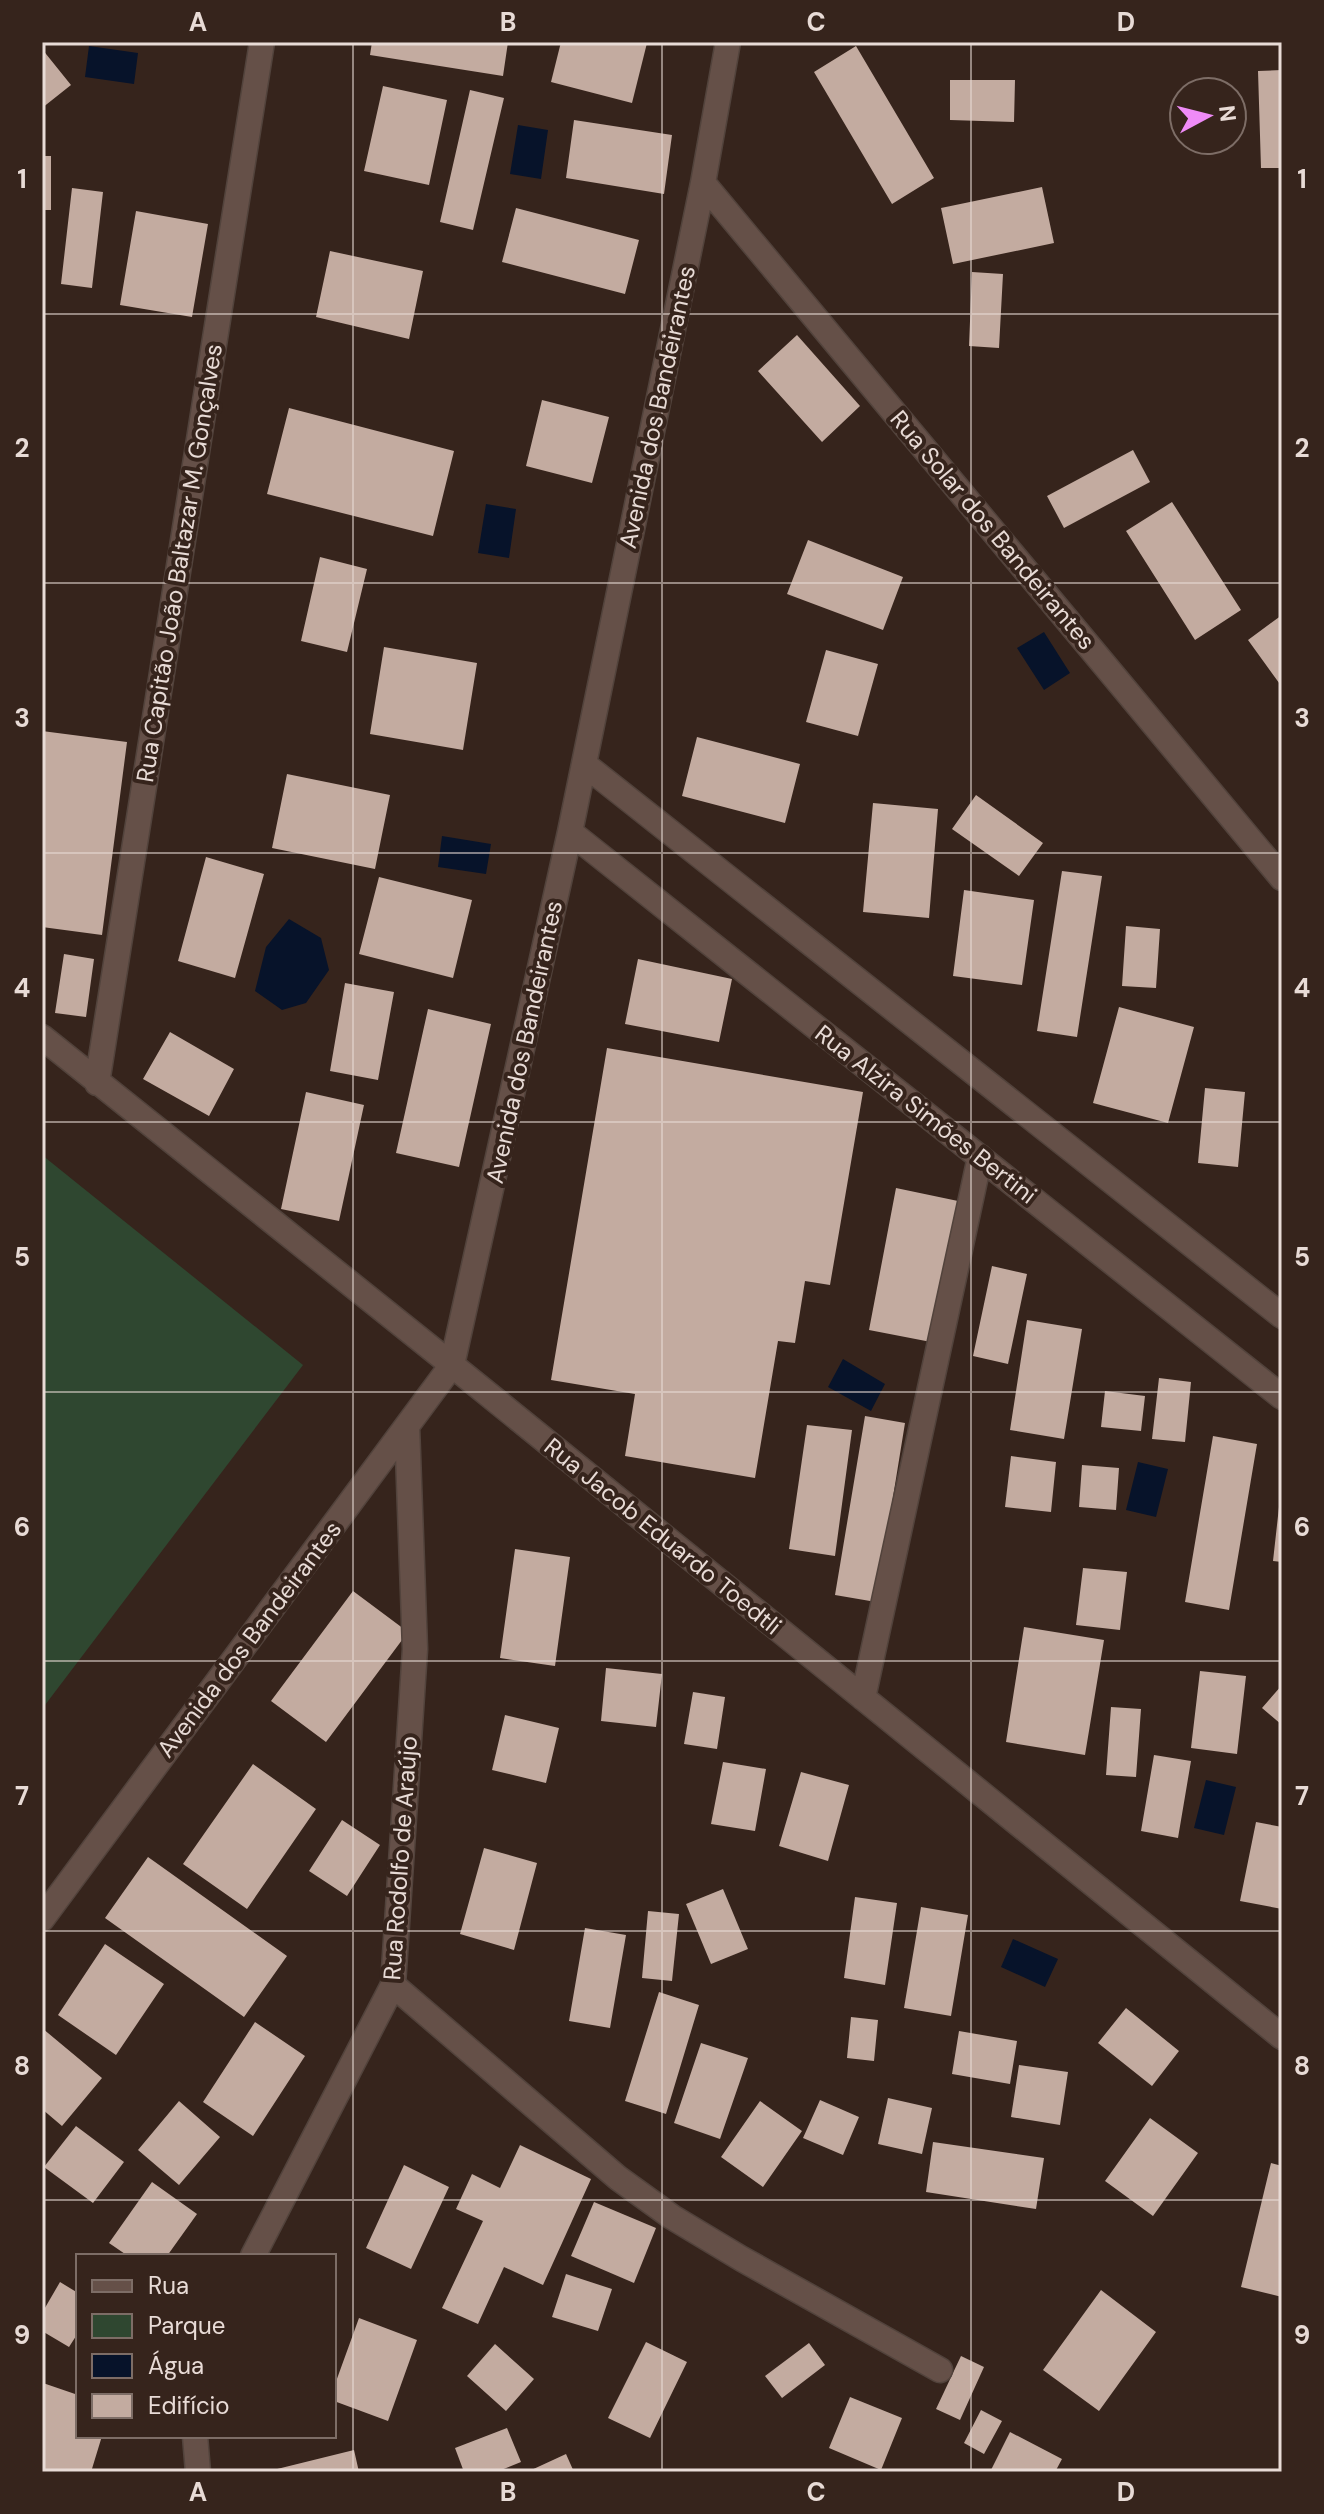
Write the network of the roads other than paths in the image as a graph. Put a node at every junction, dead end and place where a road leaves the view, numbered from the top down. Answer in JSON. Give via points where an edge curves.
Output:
{"nodes":[{"id":1,"x":262,"y":42,"type":"edge"},
{"id":2,"x":728,"y":42,"type":"edge"},
{"id":3,"x":703,"y":183,"type":"junction"},
{"id":4,"x":584,"y":764,"type":"junction"},
{"id":5,"x":570,"y":832,"type":"junction"},
{"id":6,"x":1282,"y":878,"type":"edge"},
{"id":7,"x":42,"y":1037,"type":"edge"},
{"id":8,"x":97,"y":1083,"type":"junction"},
{"id":9,"x":980,"y":1157,"type":"junction"},
{"id":10,"x":1282,"y":1316,"type":"edge"},
{"id":11,"x":452,"y":1365,"type":"junction"},
{"id":12,"x":1282,"y":1397,"type":"edge"},
{"id":13,"x":407,"y":1426,"type":"junction"},
{"id":14,"x":863,"y":1698,"type":"junction"},
{"id":15,"x":42,"y":1919,"type":"edge"},
{"id":16,"x":393,"y":1985,"type":"junction"},
{"id":17,"x":1282,"y":2037,"type":"edge"},
{"id":18,"x":254,"y":2254,"type":"edge"},
{"id":19,"x":940,"y":2370,"type":"dead end"},
{"id":20,"x":195,"y":2438,"type":"edge"},
{"id":21,"x":198,"y":2472,"type":"edge"}],
"edges":[{"from":1,"to":8,"type":"street","name":"Rua Capitão João Baltazar M. Gonçalves"},
{"from":2,"to":3,"type":"street","name":"Avenida dos Bandeirantes"},
{"from":3,"to":4,"type":"street","name":"Avenida dos Bandeirantes"},
{"from":3,"to":6,"type":"street","name":"Rua Solar dos Bandeirantes"},
{"from":4,"to":5,"type":"street","name":"Avenida dos Bandeirantes"},
{"from":4,"to":10,"type":"street"},
{"from":5,"to":9,"type":"street","name":"Rua Alzira Simões Bertini"},
{"from":5,"to":11,"type":"street","name":"Avenida dos Bandeirantes"},
{"from":7,"to":8,"type":"street","name":"Rua Jacob Eduardo Toedtli"},
{"from":8,"to":11,"type":"street","name":"Rua Jacob Eduardo Toedtli"},
{"from":9,"to":12,"type":"street","name":"Rua Alzira Simões Bertini"},
{"from":9,"to":14,"type":"street"},
{"from":11,"to":13,"type":"street","name":"Avenida dos Bandeirantes"},
{"from":11,"to":14,"type":"street","name":"Rua Jacob Eduardo Toedtli"},
{"from":13,"to":15,"type":"street","name":"Avenida dos Bandeirantes"},
{"from":13,"to":16,"type":"street","name":"Rua Rodolfo de Araújo","via":[[415,1649]]},
{"from":14,"to":17,"type":"street","name":"Rua Jacob Eduardo Toedtli"},
{"from":16,"to":18,"type":"street","name":"Rua Rodolfo de Araújo"},
{"from":16,"to":19,"type":"street","via":[[628,2186],[742,2259]]},
{"from":20,"to":21,"type":"street"}]}
